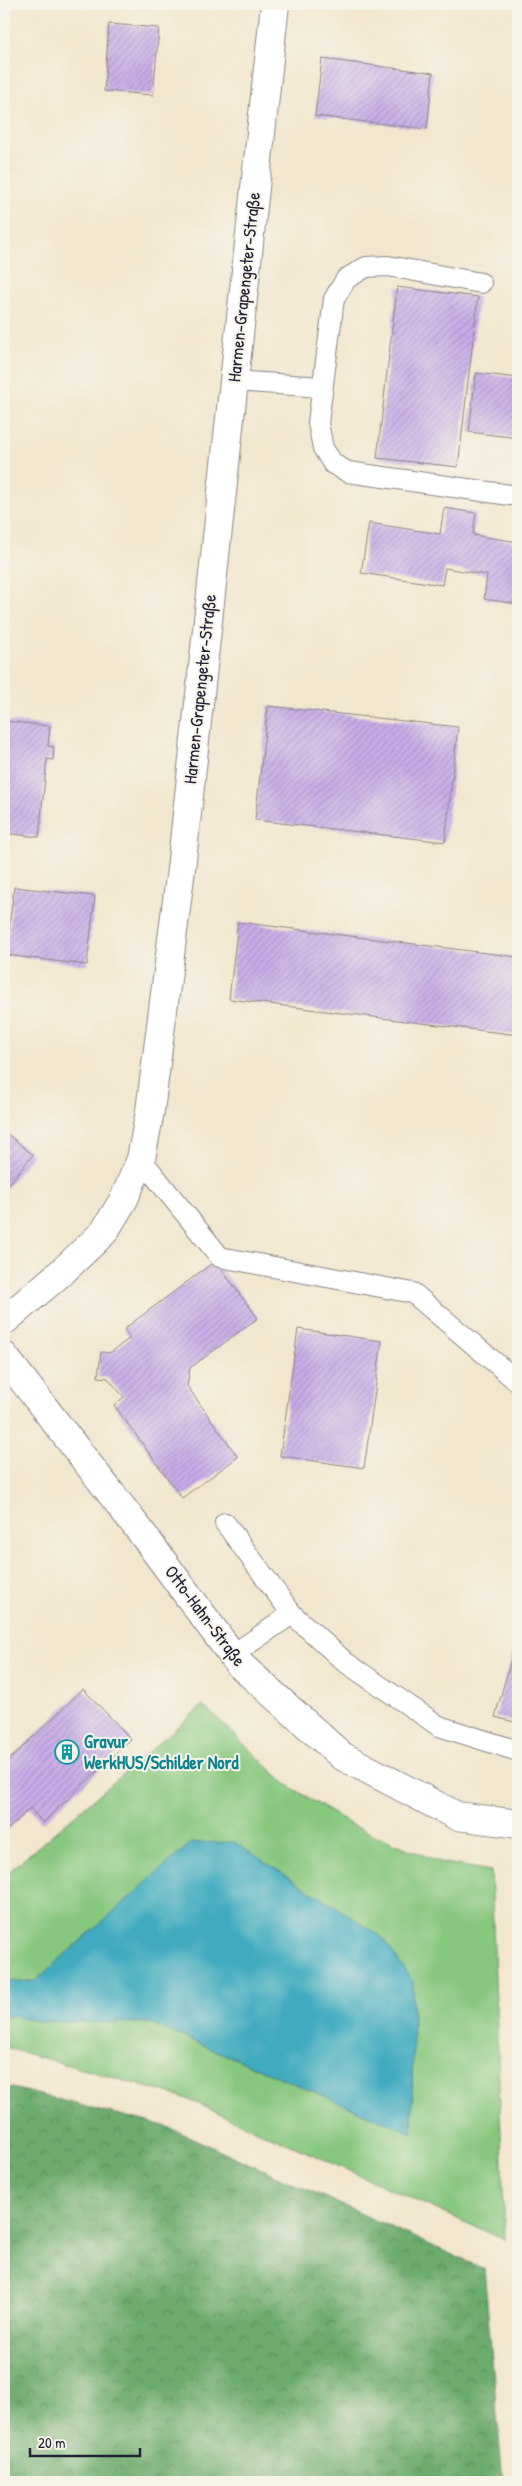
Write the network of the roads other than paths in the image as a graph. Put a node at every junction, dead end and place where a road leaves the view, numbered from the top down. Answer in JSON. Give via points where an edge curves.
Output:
{"nodes":[{"id":1,"x":275,"y":4,"type":"edge"},
{"id":2,"x":481,"y":283,"type":"dead end"},
{"id":3,"x":234,"y":380,"type":"junction"},
{"id":4,"x":321,"y":387,"type":"junction"},
{"id":5,"x":510,"y":495,"type":"dead end"},
{"id":6,"x":141,"y":1159,"type":"junction"},
{"id":7,"x":4,"y":1321,"type":"edge"},
{"id":8,"x":4,"y":1356,"type":"edge"},
{"id":9,"x":518,"y":1382,"type":"edge"},
{"id":10,"x":225,"y":1523,"type":"dead end"},
{"id":11,"x":292,"y":1614,"type":"junction"},
{"id":12,"x":232,"y":1655,"type":"junction"},
{"id":13,"x":518,"y":1751,"type":"edge"},
{"id":14,"x":518,"y":1824,"type":"edge"}],
"edges":[{"from":1,"to":3,"type":"street","name":"Harmen-Grapengeter-Straße"},
{"from":2,"to":4,"type":"lane","via":[[388,266],[366,267],[346,279],[334,299]]},
{"from":3,"to":4,"type":"lane"},
{"from":3,"to":6,"type":"street","name":"Harmen-Grapengeter-Straße","via":[[181,869]]},
{"from":4,"to":5,"type":"lane","via":[[318,423],[323,448],[333,464],[348,472]]},
{"from":6,"to":7,"type":"street","name":"Harmen-Grapengeter-Straße","via":[[104,1232]]},
{"from":6,"to":9,"type":"lane","via":[[220,1257],[413,1293]]},
{"from":8,"to":12,"type":"street","name":"Otto-Hahn-Straße"},
{"from":10,"to":11,"type":"lane"},
{"from":11,"to":12,"type":"lane"},
{"from":11,"to":13,"type":"lane","via":[[345,1662],[439,1726]]},
{"from":12,"to":14,"type":"street","name":"Otto-Hahn-Straße","via":[[342,1756],[456,1816]]}]}
